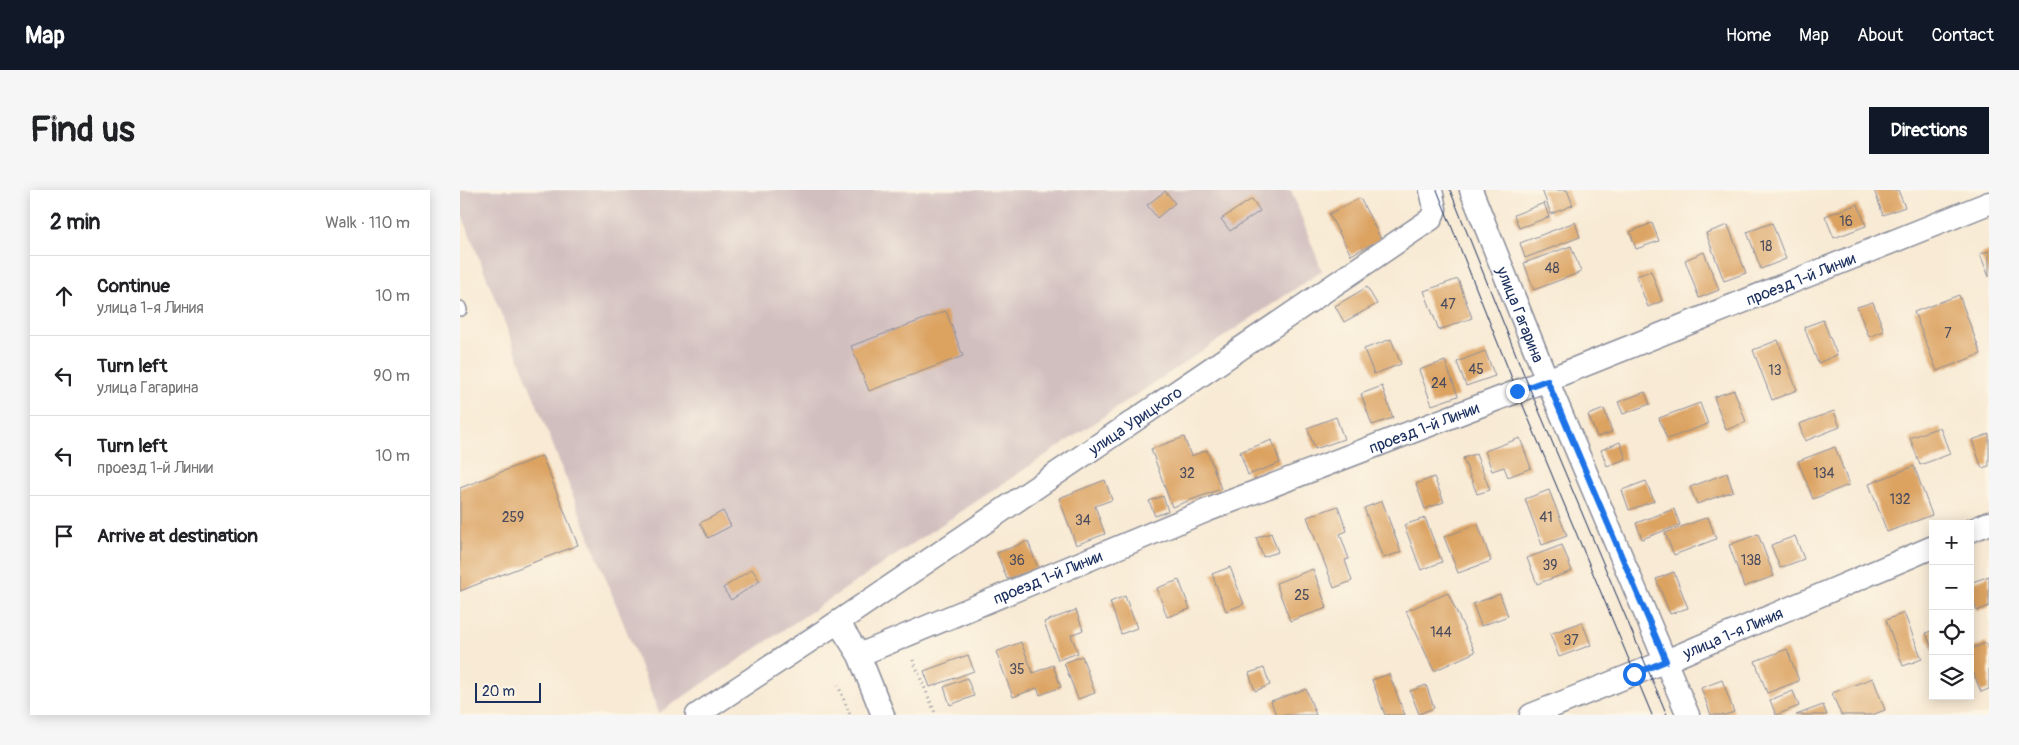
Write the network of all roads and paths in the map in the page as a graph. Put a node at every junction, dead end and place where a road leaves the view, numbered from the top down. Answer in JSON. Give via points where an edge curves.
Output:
{"nodes":[{"id":1,"x":1431,"y":190,"type":"edge"},
{"id":2,"x":1471,"y":190,"type":"edge"},
{"id":3,"x":1989,"y":203,"type":"edge"},
{"id":4,"x":1547,"y":380,"type":"junction"},
{"id":5,"x":1989,"y":523,"type":"edge"},
{"id":6,"x":1974,"y":529,"type":"edge"},
{"id":7,"x":1929,"y":549,"type":"edge"},
{"id":8,"x":838,"y":622,"type":"junction"},
{"id":9,"x":859,"y":655,"type":"junction"},
{"id":10,"x":913,"y":660,"type":"dead end"},
{"id":11,"x":1666,"y":661,"type":"junction"},
{"id":12,"x":838,"y":685,"type":"dead end"},
{"id":13,"x":697,"y":715,"type":"edge"},
{"id":14,"x":850,"y":715,"type":"edge"},
{"id":15,"x":883,"y":715,"type":"edge"},
{"id":16,"x":936,"y":715,"type":"edge"},
{"id":17,"x":1532,"y":715,"type":"edge"},
{"id":18,"x":1688,"y":715,"type":"edge"}],
"edges":[{"from":1,"to":8,"type":"street","name":"улица Урицкого","via":[[1435,210],[1431,219]]},
{"from":2,"to":4,"type":"street","name":"улица Гагарина"},
{"from":3,"to":4,"type":"street","name":"проезд 1-й Линии"},
{"from":4,"to":9,"type":"street","name":"проезд 1-й Линии","via":[[1208,510]]},
{"from":4,"to":11,"type":"street","name":"улица Гагарина"},
{"from":5,"to":6,"type":"street"},
{"from":7,"to":11,"type":"street","name":"улица 1-я Линия"},
{"from":8,"to":9,"type":"street"},
{"from":8,"to":13,"type":"street"},
{"from":9,"to":15,"type":"street"},
{"from":10,"to":16,"type":"path"},
{"from":11,"to":17,"type":"street","name":"улица 1-я Линия"},
{"from":11,"to":18,"type":"street","name":"улица Гагарина"},
{"from":12,"to":14,"type":"path"}]}
